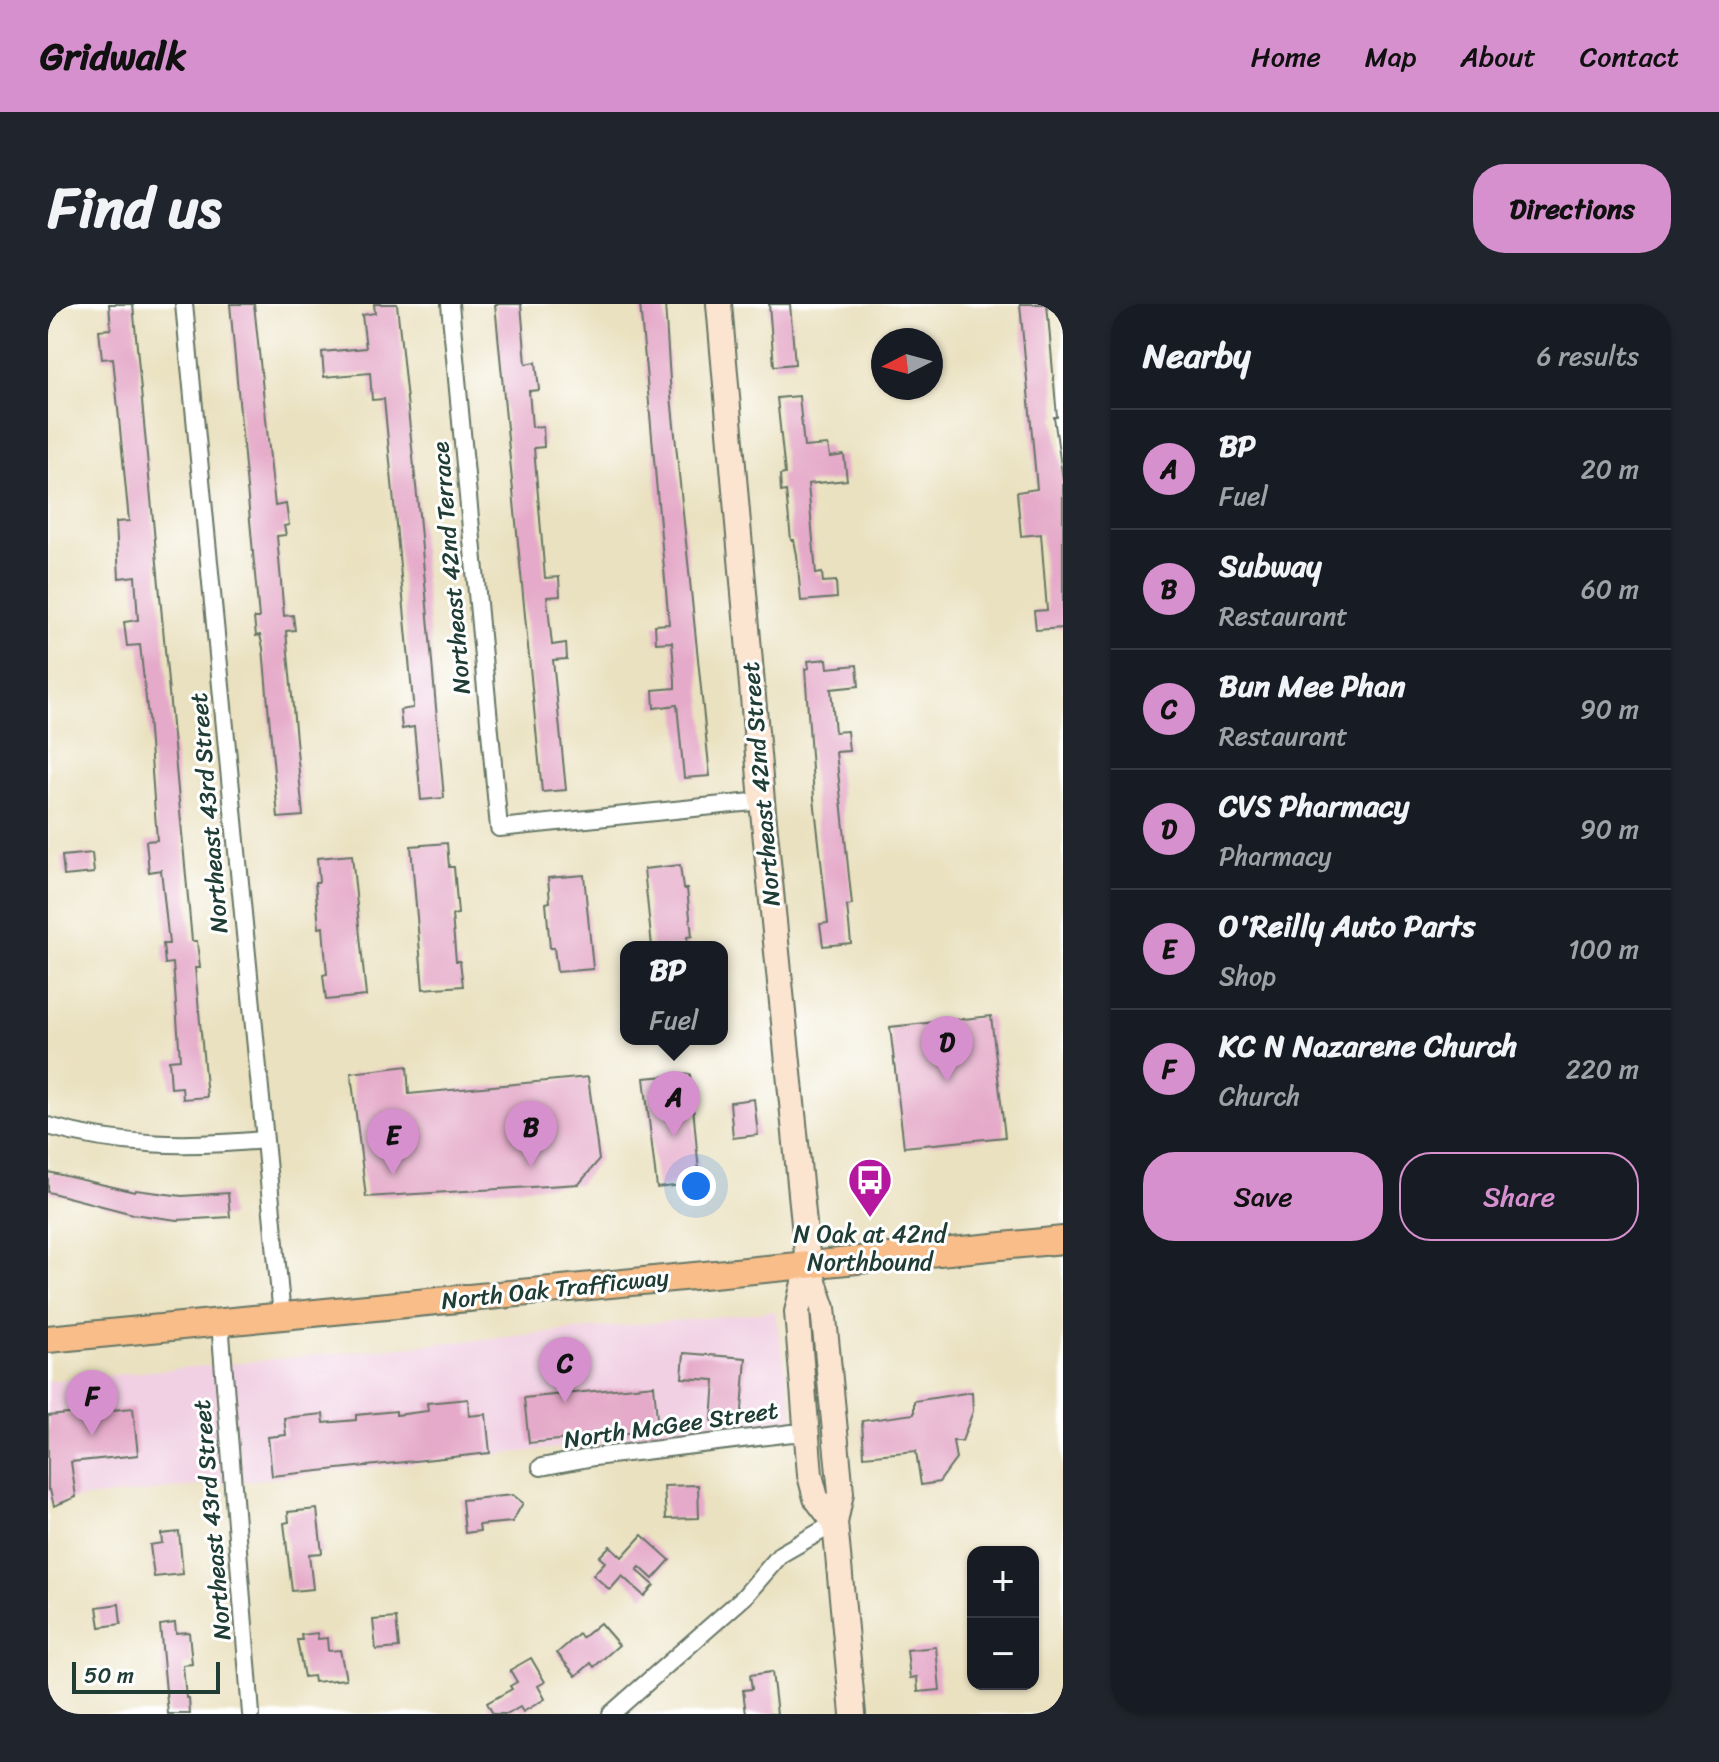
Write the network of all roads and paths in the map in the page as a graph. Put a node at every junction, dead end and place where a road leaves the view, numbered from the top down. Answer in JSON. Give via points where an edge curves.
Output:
{"nodes":[{"id":1,"x":184,"y":304,"type":"edge"},
{"id":2,"x":450,"y":304,"type":"edge"},
{"id":3,"x":719,"y":304,"type":"edge"},
{"id":4,"x":762,"y":801,"type":"junction"},
{"id":5,"x":48,"y":1126,"type":"edge"},
{"id":6,"x":264,"y":1140,"type":"junction"},
{"id":7,"x":1063,"y":1240,"type":"edge"},
{"id":8,"x":808,"y":1264,"type":"junction"},
{"id":9,"x":282,"y":1316,"type":"junction"},
{"id":10,"x":220,"y":1322,"type":"junction"},
{"id":11,"x":48,"y":1339,"type":"edge"},
{"id":12,"x":806,"y":1434,"type":"junction"},
{"id":13,"x":541,"y":1467,"type":"dead end"},
{"id":14,"x":835,"y":1523,"type":"junction"},
{"id":15,"x":251,"y":1714,"type":"edge"},
{"id":16,"x":611,"y":1714,"type":"edge"},
{"id":17,"x":853,"y":1714,"type":"edge"}],
"edges":[{"from":1,"to":6,"type":"street","name":"Northeast 43rd Street"},
{"from":2,"to":4,"type":"street","name":"Northeast 42nd Terrace","via":[[499,828]]},
{"from":3,"to":4,"type":"main road","name":"Northeast 42nd Street"},
{"from":4,"to":8,"type":"main road","name":"Northeast 42nd Street"},
{"from":5,"to":6,"type":"street","via":[[157,1145]]},
{"from":6,"to":9,"type":"street","name":"Northeast 43rd Street"},
{"from":7,"to":8,"type":"main road","name":"North Oak Trafficway"},
{"from":8,"to":9,"type":"main road","name":"North Oak Trafficway"},
{"from":8,"to":12,"type":"main road","via":[[797,1312]]},
{"from":8,"to":14,"type":"main road","via":[[823,1308],[841,1493]]},
{"from":9,"to":10,"type":"main road","name":"North Oak Trafficway"},
{"from":10,"to":11,"type":"main road","name":"North Oak Trafficway"},
{"from":10,"to":15,"type":"street","name":"Northeast 43rd Street"},
{"from":12,"to":13,"type":"street","name":"North McGee Street"},
{"from":12,"to":14,"type":"main road","via":[[816,1498]]},
{"from":14,"to":16,"type":"street","via":[[781,1554],[744,1597]]},
{"from":14,"to":17,"type":"main road"}]}
